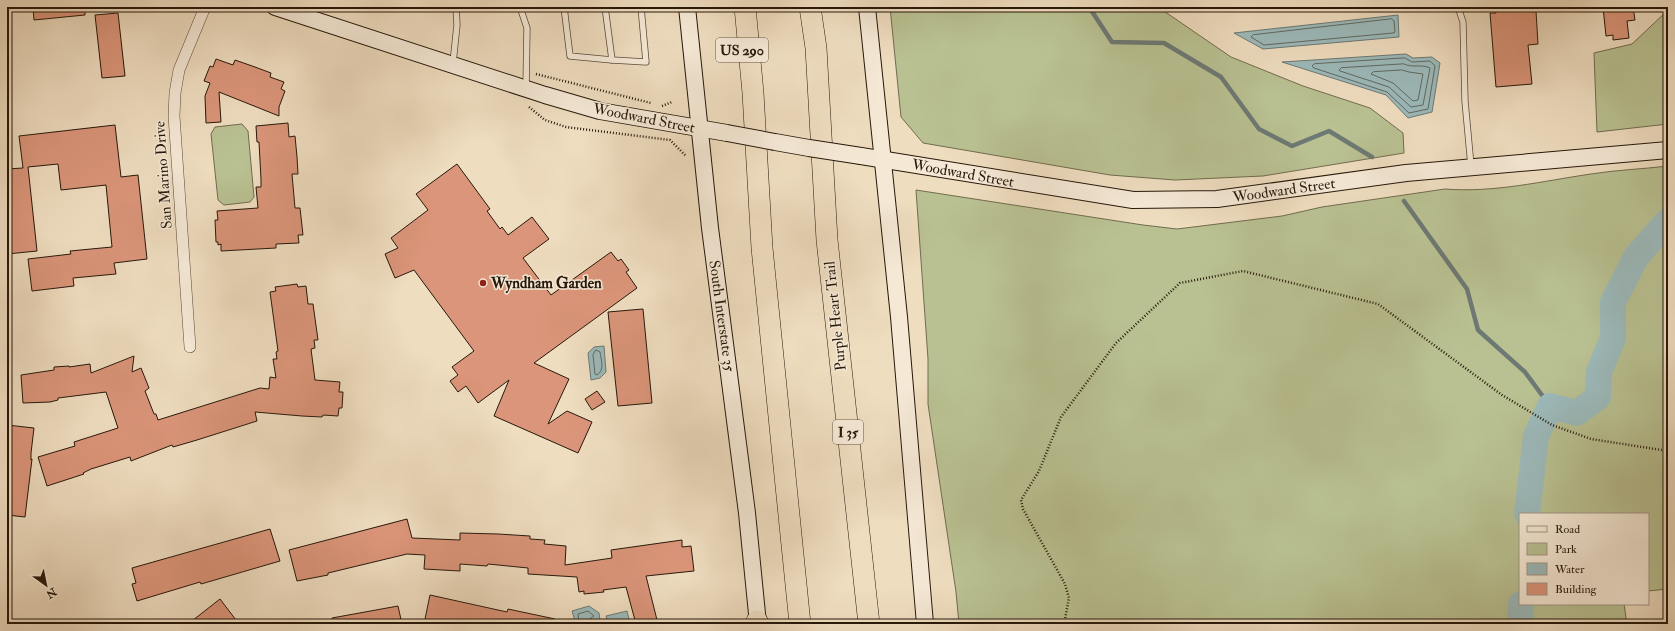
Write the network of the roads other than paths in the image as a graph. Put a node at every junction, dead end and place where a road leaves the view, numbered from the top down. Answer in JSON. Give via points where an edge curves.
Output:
{"nodes":[{"id":1,"x":205,"y":7,"type":"edge"},
{"id":2,"x":275,"y":7,"type":"edge"},
{"id":3,"x":456,"y":7,"type":"edge"},
{"id":4,"x":520,"y":7,"type":"edge"},
{"id":5,"x":564,"y":7,"type":"edge"},
{"id":6,"x":605,"y":7,"type":"edge"},
{"id":7,"x":640,"y":7,"type":"edge"},
{"id":8,"x":687,"y":7,"type":"edge"},
{"id":9,"x":732,"y":7,"type":"edge"},
{"id":10,"x":745,"y":7,"type":"edge"},
{"id":11,"x":810,"y":7,"type":"edge"},
{"id":12,"x":819,"y":7,"type":"edge"},
{"id":13,"x":866,"y":7,"type":"edge"},
{"id":14,"x":1458,"y":7,"type":"edge"},
{"id":15,"x":816,"y":48,"type":"junction"},
{"id":16,"x":612,"y":60,"type":"junction"},
{"id":17,"x":453,"y":65,"type":"junction"},
{"id":18,"x":526,"y":89,"type":"junction"},
{"id":19,"x":753,"y":93,"type":"junction"},
{"id":20,"x":699,"y":128,"type":"junction"},
{"id":21,"x":1668,"y":150,"type":"edge"},
{"id":22,"x":883,"y":159,"type":"junction"},
{"id":23,"x":1471,"y":168,"type":"junction"},
{"id":24,"x":190,"y":346,"type":"dead end"},
{"id":25,"x":758,"y":623,"type":"edge"},
{"id":26,"x":800,"y":624,"type":"edge"},
{"id":27,"x":869,"y":624,"type":"edge"},
{"id":28,"x":925,"y":624,"type":"edge"}],
"edges":[{"from":1,"to":24,"type":"street","name":"San Marino Drive","via":[[179,70],[174,102]]},
{"from":2,"to":17,"type":"street","name":"Woodward Street"},
{"from":3,"to":17,"type":"lane"},
{"from":4,"to":18,"type":"lane","via":[[527,28]]},
{"from":5,"to":16,"type":"lane","via":[[570,56]]},
{"from":6,"to":16,"type":"lane"},
{"from":7,"to":16,"type":"lane","via":[[646,62]]},
{"from":8,"to":20,"type":"street","name":"South Interstate 35"},
{"from":9,"to":19,"type":"highway","number":"US 290"},
{"from":10,"to":19,"type":"highway"},
{"from":11,"to":15,"type":"highway","name":"Purple Heart Trail","number":"I 35"},
{"from":12,"to":15,"type":"highway"},
{"from":13,"to":22,"type":"street"},
{"from":14,"to":23,"type":"lane","via":[[1463,22]]},
{"from":15,"to":27,"type":"highway","name":"Purple Heart Trail","number":"I 35","via":[[827,240]]},
{"from":17,"to":18,"type":"street","name":"Woodward Street"},
{"from":18,"to":20,"type":"street","name":"Woodward Street","via":[[600,110]]},
{"from":19,"to":26,"type":"highway","via":[[762,248]]},
{"from":20,"to":22,"type":"street","name":"Woodward Street","bridge":true},
{"from":20,"to":25,"type":"street","name":"South Interstate 35","via":[[747,513]]},
{"from":21,"to":23,"type":"street","name":"Woodward Street"},
{"from":22,"to":23,"type":"street","name":"Woodward Street","via":[[1133,200],[1217,199],[1406,173]]},
{"from":22,"to":28,"type":"street"}]}
